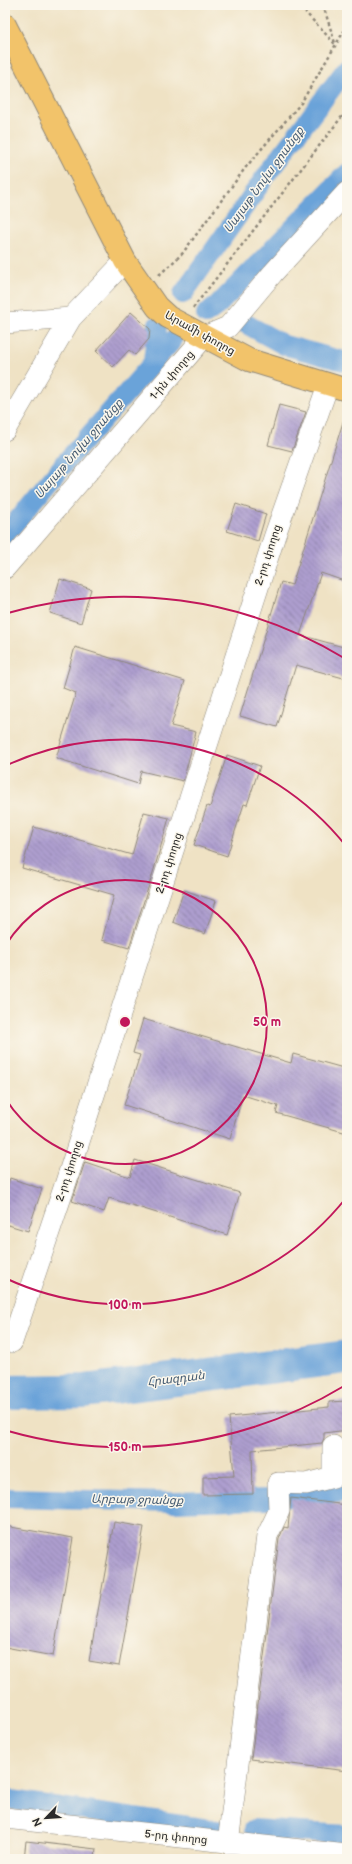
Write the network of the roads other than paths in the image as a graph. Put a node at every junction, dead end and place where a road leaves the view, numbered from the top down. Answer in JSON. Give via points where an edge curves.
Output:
{"nodes":[{"id":1,"x":5,"y":25,"type":"edge"},
{"id":2,"x":10,"y":49,"type":"edge"},
{"id":3,"x":347,"y":192,"type":"edge"},
{"id":4,"x":125,"y":261,"type":"junction"},
{"id":5,"x":71,"y":318,"type":"junction"},
{"id":6,"x":5,"y":323,"type":"edge"},
{"id":7,"x":204,"y":337,"type":"junction"},
{"id":8,"x":337,"y":387,"type":"edge"},
{"id":9,"x":5,"y":430,"type":"edge"},
{"id":10,"x":5,"y":568,"type":"edge"},
{"id":11,"x":12,"y":1342,"type":"dead end"},
{"id":12,"x":333,"y":1446,"type":"dead end"},
{"id":13,"x":5,"y":1818,"type":"edge"},
{"id":14,"x":228,"y":1843,"type":"junction"},
{"id":15,"x":347,"y":1855,"type":"edge"}],
"edges":[{"from":1,"to":2,"type":"main road","name":"Արամի փողոց"},
{"from":2,"to":4,"type":"main road","name":"Արամի փողոց","via":[[79,172]]},
{"from":3,"to":7,"type":"street","name":"1-ին փողոց","via":[[228,327]]},
{"from":4,"to":5,"type":"street"},
{"from":4,"to":7,"type":"main road","name":"Արամի փողոց","via":[[157,307],[168,317]]},
{"from":5,"to":6,"type":"street"},
{"from":5,"to":9,"type":"street"},
{"from":7,"to":8,"type":"main road","name":"Արամի փողոց","via":[[249,360]]},
{"from":7,"to":10,"type":"street","name":"1-ին փողոց"},
{"from":8,"to":11,"type":"street","name":"2-րդ փողոց","via":[[275,535],[130,987]]},
{"from":12,"to":14,"type":"street","via":[[333,1477],[306,1484],[278,1483],[279,1511],[267,1536]]},
{"from":13,"to":14,"type":"street","name":"5-րդ փողոց"},
{"from":14,"to":15,"type":"street","name":"5-րդ փողոց"}]}
